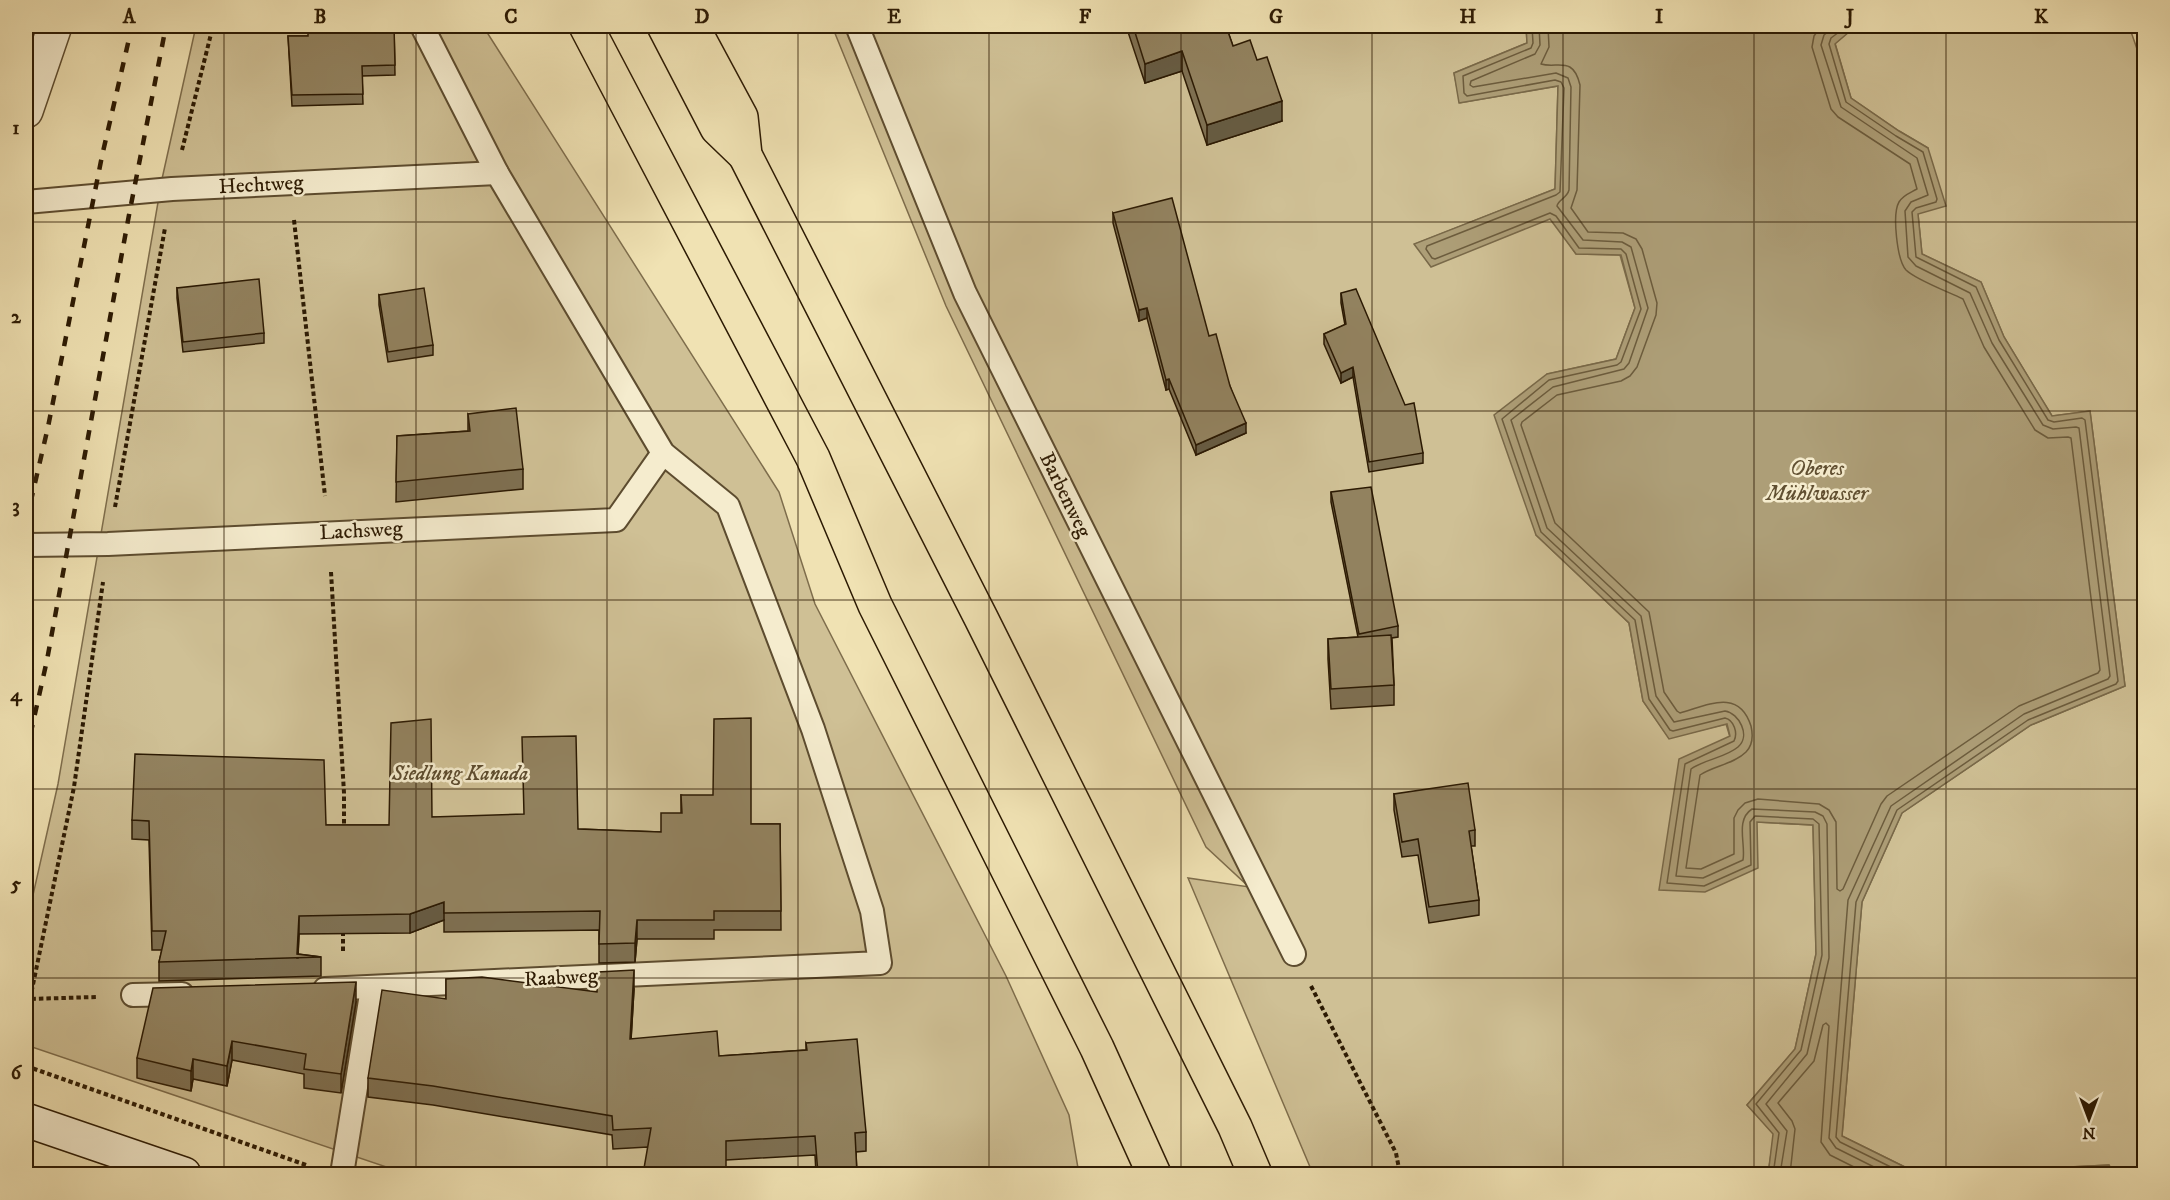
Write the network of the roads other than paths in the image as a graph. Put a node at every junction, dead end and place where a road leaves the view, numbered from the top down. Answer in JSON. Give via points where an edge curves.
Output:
{"nodes":[{"id":1,"x":55,"y":26,"type":"edge"},
{"id":2,"x":422,"y":26,"type":"edge"},
{"id":3,"x":586,"y":26,"type":"edge"},
{"id":4,"x":664,"y":26,"type":"edge"},
{"id":5,"x":693,"y":26,"type":"edge"},
{"id":6,"x":857,"y":26,"type":"edge"},
{"id":7,"x":26,"y":111,"type":"edge"},
{"id":8,"x":745,"y":155,"type":"junction"},
{"id":9,"x":497,"y":173,"type":"junction"},
{"id":10,"x":26,"y":201,"type":"edge"},
{"id":11,"x":663,"y":453,"type":"junction"},
{"id":12,"x":26,"y":545,"type":"edge"},
{"id":13,"x":1294,"y":954,"type":"road end"},
{"id":14,"x":372,"y":988,"type":"junction"},
{"id":15,"x":308,"y":990,"type":"edge"},
{"id":16,"x":203,"y":993,"type":"edge"},
{"id":17,"x":133,"y":995,"type":"road end"},
{"id":18,"x":1097,"y":1048,"type":"junction"},
{"id":19,"x":26,"y":1120,"type":"edge"},
{"id":20,"x":184,"y":1174,"type":"edge"},
{"id":21,"x":342,"y":1174,"type":"edge"},
{"id":22,"x":1130,"y":1174,"type":"edge"},
{"id":23,"x":1154,"y":1174,"type":"edge"},
{"id":24,"x":1255,"y":1174,"type":"edge"}],
"edges":[{"from":1,"to":7,"type":"street"},
{"from":2,"to":9,"type":"lane"},
{"from":3,"to":18,"type":"highway","via":[[813,458],[875,605]]},
{"from":4,"to":8,"type":"highway","via":[[717,128]]},
{"from":5,"to":8,"type":"highway","via":[[741,117]]},
{"from":6,"to":13,"type":"lane","name":"Barbenweg","via":[[965,293]]},
{"from":8,"to":24,"type":"highway","via":[[981,618]]},
{"from":9,"to":10,"type":"lane","name":"Hechtweg","via":[[172,189]]},
{"from":9,"to":11,"type":"lane"},
{"from":11,"to":12,"type":"lane","name":"Lachsweg","via":[[616,520]]},
{"from":11,"to":14,"type":"lane","name":"Raabweg","via":[[728,506],[813,729],[872,911],[880,963]]},
{"from":14,"to":15,"type":"lane","name":"Raabweg"},
{"from":14,"to":21,"type":"lane"},
{"from":16,"to":17,"type":"lane"},
{"from":18,"to":22,"type":"highway"},
{"from":18,"to":23,"type":"highway"},
{"from":19,"to":20,"type":"street"}]}
